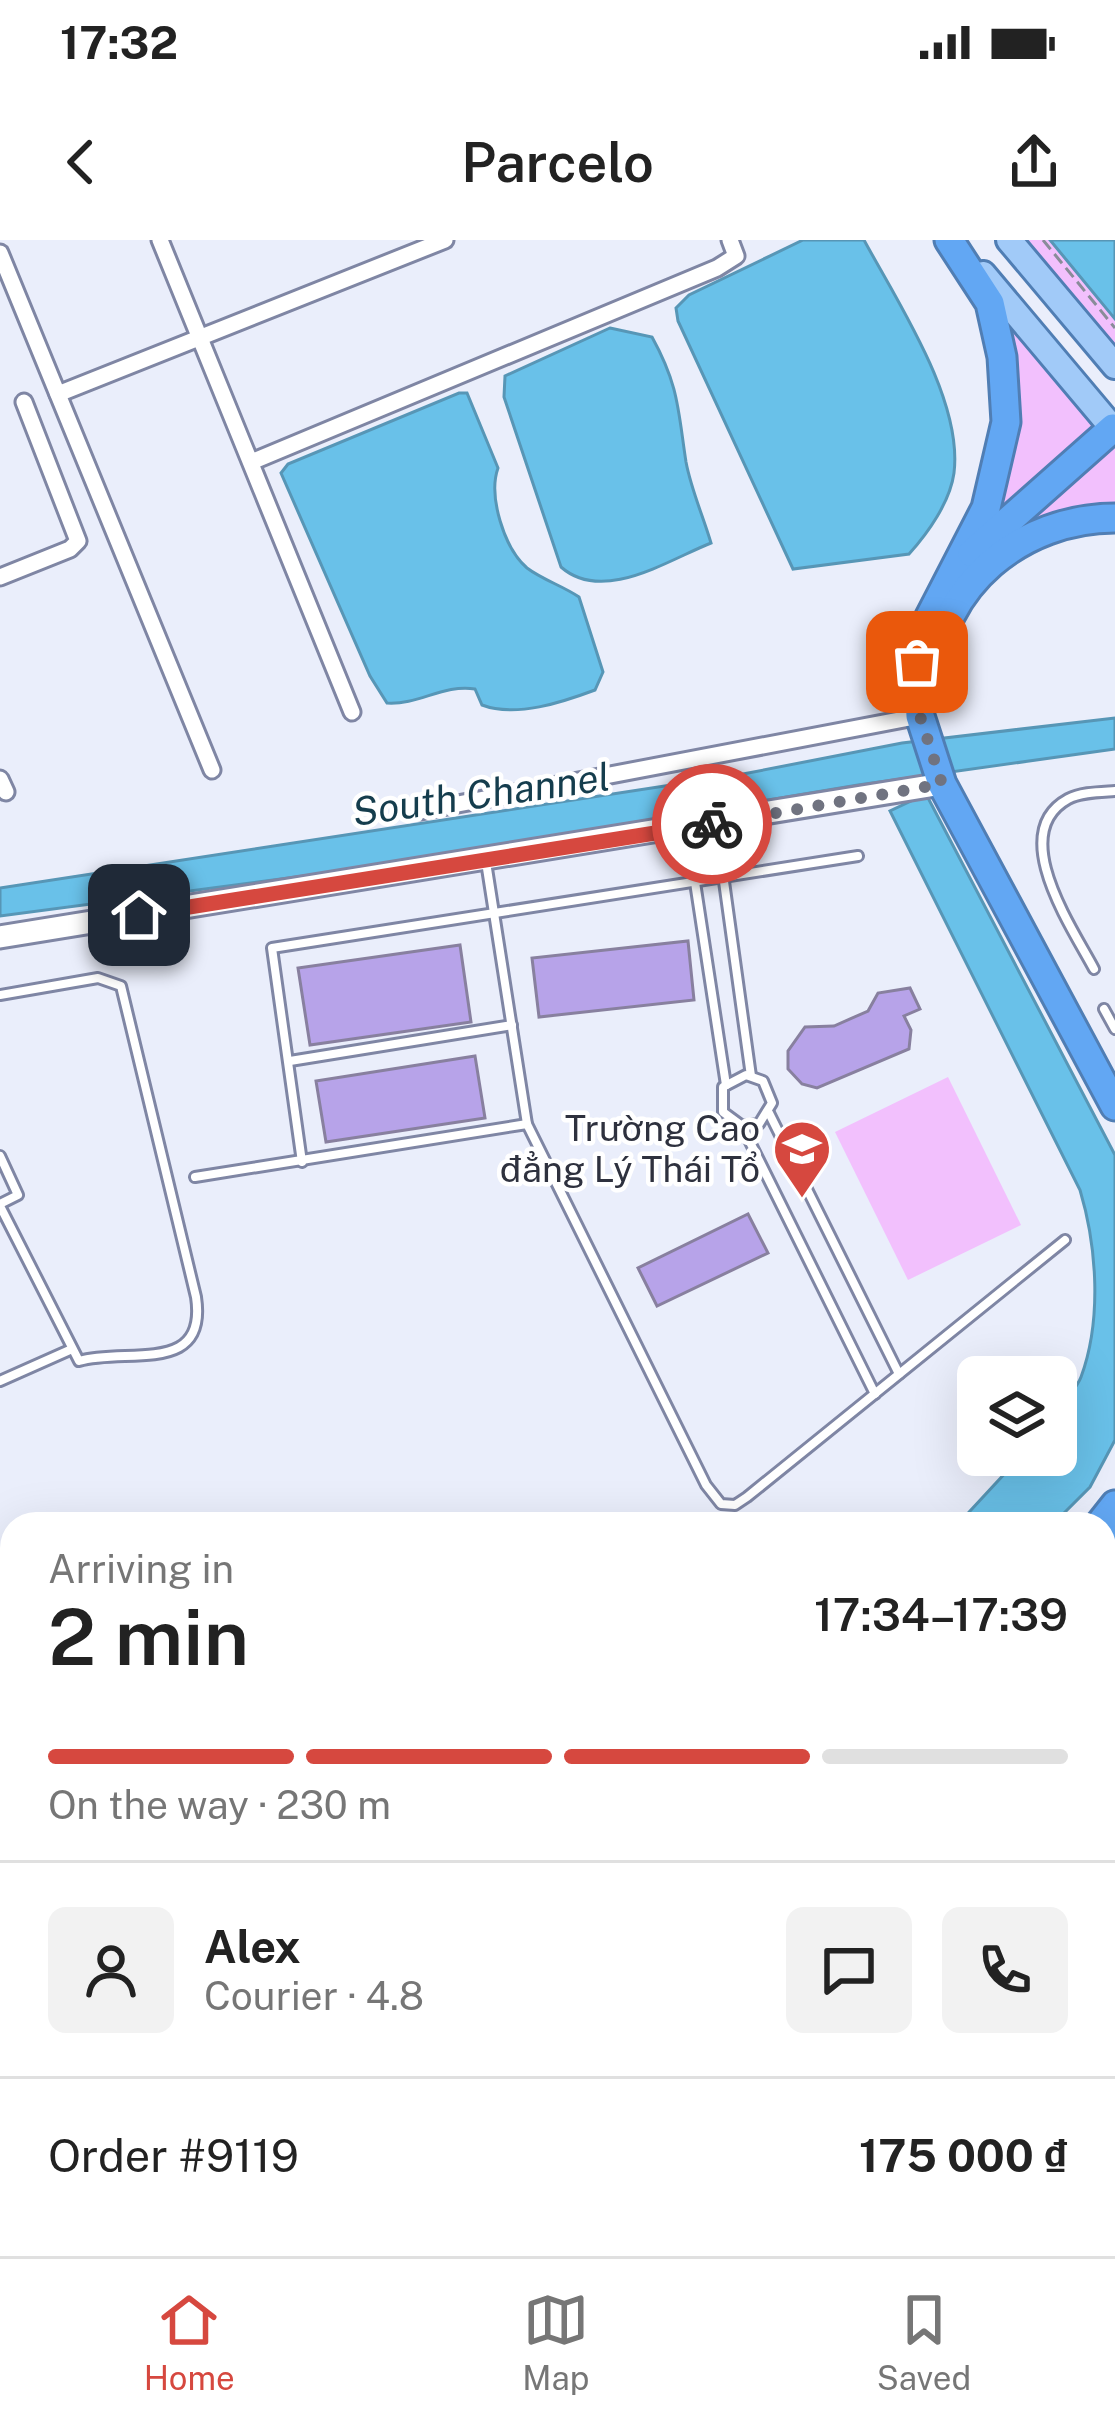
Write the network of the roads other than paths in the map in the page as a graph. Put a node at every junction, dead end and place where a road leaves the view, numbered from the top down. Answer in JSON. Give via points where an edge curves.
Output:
{"nodes":[{"id":1,"x":160,"y":240,"type":"edge"},
{"id":2,"x":445,"y":240,"type":"edge"},
{"id":3,"x":730,"y":240,"type":"edge"},
{"id":4,"x":951,"y":240,"type":"edge"},
{"id":5,"x":1010,"y":240,"type":"edge"},
{"id":6,"x":0,"y":254,"type":"edge"},
{"id":7,"x":200,"y":338,"type":"junction"},
{"id":8,"x":1115,"y":366,"type":"edge"},
{"id":9,"x":58,"y":394,"type":"junction"},
{"id":10,"x":24,"y":402,"type":"dead end"},
{"id":11,"x":1114,"y":429,"type":"edge"},
{"id":12,"x":251,"y":462,"type":"junction"},
{"id":13,"x":1115,"y":518,"type":"edge"},
{"id":14,"x":956,"y":568,"type":"junction"},
{"id":15,"x":0,"y":577,"type":"edge"},
{"id":16,"x":352,"y":712,"type":"dead end"},
{"id":17,"x":929,"y":718,"type":"junction"},
{"id":18,"x":212,"y":770,"type":"dead end"},
{"id":19,"x":953,"y":787,"type":"junction"},
{"id":20,"x":1115,"y":790,"type":"edge"},
{"id":21,"x":421,"y":812,"type":"dead end"},
{"id":22,"x":716,"y":824,"type":"junction"},
{"id":23,"x":687,"y":828,"type":"junction"},
{"id":24,"x":858,"y":856,"type":"dead end"},
{"id":25,"x":486,"y":861,"type":"junction"},
{"id":26,"x":723,"y":878,"type":"junction"},
{"id":27,"x":696,"y":881,"type":"junction"},
{"id":28,"x":494,"y":913,"type":"junction"},
{"id":29,"x":0,"y":937,"type":"edge"},
{"id":30,"x":1094,"y":969,"type":"dead end"},
{"id":31,"x":0,"y":995,"type":"edge"},
{"id":32,"x":1105,"y":1009,"type":"dead end"},
{"id":33,"x":512,"y":1025,"type":"junction"},
{"id":34,"x":1115,"y":1029,"type":"edge"},
{"id":35,"x":290,"y":1061,"type":"junction"},
{"id":36,"x":1115,"y":1073,"type":"edge"},
{"id":37,"x":752,"y":1076,"type":"junction"},
{"id":38,"x":726,"y":1085,"type":"junction"},
{"id":39,"x":1115,"y":1106,"type":"edge"},
{"id":40,"x":769,"y":1113,"type":"junction"},
{"id":41,"x":526,"y":1124,"type":"junction"},
{"id":42,"x":742,"y":1126,"type":"junction"},
{"id":43,"x":0,"y":1156,"type":"edge"},
{"id":44,"x":302,"y":1162,"type":"junction"},
{"id":45,"x":195,"y":1177,"type":"dead end"},
{"id":46,"x":0,"y":1205,"type":"edge"},
{"id":47,"x":1065,"y":1240,"type":"dead end"},
{"id":48,"x":72,"y":1348,"type":"junction"},
{"id":49,"x":899,"y":1374,"type":"junction"},
{"id":50,"x":0,"y":1382,"type":"edge"},
{"id":51,"x":875,"y":1394,"type":"junction"}],
"edges":[{"from":1,"to":7,"type":"street"},
{"from":2,"to":7,"type":"street"},
{"from":3,"to":12,"type":"street","via":[[736,256],[717,268]]},
{"from":4,"to":11,"type":"main road"},
{"from":4,"to":14,"type":"highway","via":[[990,303],[1006,402],[986,508]]},
{"from":5,"to":8,"type":"main road"},
{"from":6,"to":9,"type":"street"},
{"from":7,"to":9,"type":"street"},
{"from":7,"to":12,"type":"street"},
{"from":9,"to":18,"type":"street"},
{"from":10,"to":15,"type":"street","via":[[78,542]]},
{"from":11,"to":14,"type":"highway"},
{"from":12,"to":16,"type":"street"},
{"from":13,"to":17,"type":"highway","via":[[1043,529],[963,593],[936,655]]},
{"from":14,"to":17,"type":"highway","via":[[922,630],[917,662]]},
{"from":17,"to":19,"type":"highway"},
{"from":17,"to":21,"type":"street"},
{"from":19,"to":22,"type":"street"},
{"from":19,"to":36,"type":"highway"},
{"from":19,"to":39,"type":"highway"},
{"from":20,"to":30,"type":"lane","via":[[1069,798],[1042,840],[1057,898]]},
{"from":22,"to":23,"type":"street"},
{"from":22,"to":26,"type":"lane"},
{"from":23,"to":25,"type":"street"},
{"from":23,"to":27,"type":"lane"},
{"from":24,"to":26,"type":"lane"},
{"from":25,"to":28,"type":"lane"},
{"from":25,"to":29,"type":"street"},
{"from":26,"to":27,"type":"lane"},
{"from":26,"to":37,"type":"lane"},
{"from":27,"to":28,"type":"lane"},
{"from":27,"to":38,"type":"lane"},
{"from":28,"to":33,"type":"lane"},
{"from":28,"to":35,"type":"lane","via":[[272,948]]},
{"from":31,"to":48,"type":"lane","via":[[98,978],[121,986],[196,1297],[199,1325],[176,1349],[79,1361]]},
{"from":32,"to":34,"type":"lane"},
{"from":33,"to":35,"type":"lane"},
{"from":33,"to":41,"type":"lane"},
{"from":35,"to":44,"type":"lane"},
{"from":37,"to":38,"type":"lane"},
{"from":37,"to":40,"type":"lane","via":[[769,1088]]},
{"from":38,"to":42,"type":"lane","via":[[723,1112]]},
{"from":40,"to":42,"type":"lane"},
{"from":40,"to":49,"type":"lane"},
{"from":41,"to":44,"type":"lane"},
{"from":41,"to":51,"type":"lane","via":[[721,1504],[736,1505]]},
{"from":42,"to":51,"type":"lane"},
{"from":43,"to":46,"type":"lane","via":[[18,1195]]},
{"from":44,"to":45,"type":"lane"},
{"from":46,"to":48,"type":"lane"},
{"from":47,"to":49,"type":"lane"},
{"from":48,"to":50,"type":"lane"},
{"from":49,"to":51,"type":"lane"}]}
